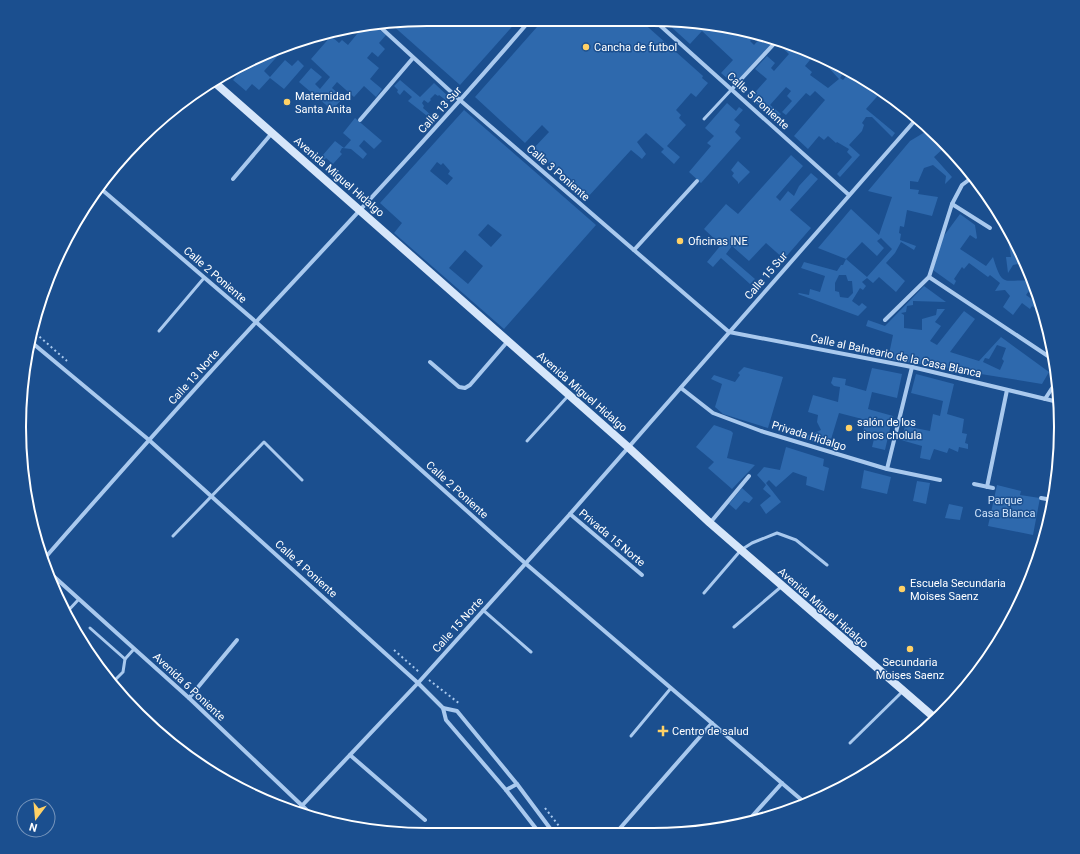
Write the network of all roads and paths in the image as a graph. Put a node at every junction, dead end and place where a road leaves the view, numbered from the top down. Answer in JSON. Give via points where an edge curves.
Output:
{"nodes":[{"id":1,"x":525,"y":26,"type":"edge"},
{"id":2,"x":661,"y":26,"type":"edge"},
{"id":3,"x":381,"y":29,"type":"edge"},
{"id":4,"x":773,"y":45,"type":"dead end"},
{"id":5,"x":413,"y":58,"type":"junction"},
{"id":6,"x":218,"y":85,"type":"edge"},
{"id":7,"x":732,"y":89,"type":"junction"},
{"id":8,"x":460,"y":101,"type":"junction"},
{"id":9,"x":704,"y":119,"type":"dead end"},
{"id":10,"x":360,"y":120,"type":"dead end"},
{"id":11,"x":913,"y":123,"type":"edge"},
{"id":12,"x":272,"y":133,"type":"junction"},
{"id":13,"x":233,"y":179,"type":"dead end"},
{"id":14,"x":697,"y":180,"type":"dead end"},
{"id":15,"x":969,"y":180,"type":"edge"},
{"id":16,"x":103,"y":191,"type":"edge"},
{"id":17,"x":849,"y":195,"type":"junction"},
{"id":18,"x":952,"y":204,"type":"junction"},
{"id":19,"x":361,"y":211,"type":"junction"},
{"id":20,"x":990,"y":228,"type":"dead end"},
{"id":21,"x":634,"y":250,"type":"junction"},
{"id":22,"x":929,"y":277,"type":"junction"},
{"id":23,"x":204,"y":278,"type":"junction"},
{"id":24,"x":885,"y":320,"type":"dead end"},
{"id":25,"x":256,"y":322,"type":"junction"},
{"id":26,"x":159,"y":331,"type":"dead end"},
{"id":27,"x":729,"y":332,"type":"junction"},
{"id":28,"x":508,"y":341,"type":"junction"},
{"id":29,"x":35,"y":345,"type":"edge"},
{"id":30,"x":1047,"y":356,"type":"edge"},
{"id":31,"x":430,"y":362,"type":"dead end"},
{"id":32,"x":912,"y":367,"type":"junction"},
{"id":33,"x":681,"y":388,"type":"junction"},
{"id":34,"x":1052,"y":388,"type":"edge"},
{"id":35,"x":1007,"y":390,"type":"junction"},
{"id":36,"x":569,"y":395,"type":"junction"},
{"id":37,"x":1045,"y":399,"type":"junction"},
{"id":38,"x":1053,"y":401,"type":"edge"},
{"id":39,"x":149,"y":440,"type":"junction"},
{"id":40,"x":527,"y":441,"type":"dead end"},
{"id":41,"x":628,"y":447,"type":"junction"},
{"id":42,"x":887,"y":469,"type":"junction"},
{"id":43,"x":749,"y":476,"type":"dead end"},
{"id":44,"x":302,"y":480,"type":"dead end"},
{"id":45,"x":940,"y":480,"type":"dead end"},
{"id":46,"x":974,"y":484,"type":"dead end"},
{"id":47,"x":987,"y":487,"type":"junction"},
{"id":48,"x":994,"y":488,"type":"dead end"},
{"id":49,"x":212,"y":496,"type":"junction"},
{"id":50,"x":1041,"y":498,"type":"dead end"},
{"id":51,"x":1047,"y":499,"type":"edge"},
{"id":52,"x":570,"y":514,"type":"junction"},
{"id":53,"x":710,"y":524,"type":"junction"},
{"id":54,"x":173,"y":536,"type":"dead end"},
{"id":55,"x":741,"y":550,"type":"junction"},
{"id":56,"x":47,"y":555,"type":"edge"},
{"id":57,"x":525,"y":563,"type":"junction"},
{"id":58,"x":827,"y":565,"type":"dead end"},
{"id":59,"x":642,"y":575,"type":"dead end"},
{"id":60,"x":57,"y":579,"type":"edge"},
{"id":61,"x":782,"y":586,"type":"junction"},
{"id":62,"x":704,"y":593,"type":"dead end"},
{"id":63,"x":78,"y":599,"type":"junction"},
{"id":64,"x":70,"y":609,"type":"edge"},
{"id":65,"x":483,"y":610,"type":"junction"},
{"id":66,"x":734,"y":626,"type":"dead end"},
{"id":67,"x":90,"y":628,"type":"dead end"},
{"id":68,"x":238,"y":640,"type":"dead end"},
{"id":69,"x":134,"y":649,"type":"junction"},
{"id":70,"x":531,"y":652,"type":"dead end"},
{"id":71,"x":125,"y":659,"type":"junction"},
{"id":72,"x":116,"y":679,"type":"edge"},
{"id":73,"x":418,"y":683,"type":"junction"},
{"id":74,"x":671,"y":688,"type":"junction"},
{"id":75,"x":903,"y":691,"type":"junction"},
{"id":76,"x":189,"y":698,"type":"junction"},
{"id":77,"x":443,"y":708,"type":"junction"},
{"id":78,"x":932,"y":715,"type":"edge"},
{"id":79,"x":712,"y":723,"type":"junction"},
{"id":80,"x":631,"y":736,"type":"dead end"},
{"id":81,"x":850,"y":743,"type":"dead end"},
{"id":82,"x":350,"y":755,"type":"junction"},
{"id":83,"x":518,"y":784,"type":"junction"},
{"id":84,"x":782,"y":784,"type":"junction"},
{"id":85,"x":506,"y":790,"type":"junction"},
{"id":86,"x":801,"y":799,"type":"edge"},
{"id":87,"x":301,"y":805,"type":"junction"},
{"id":88,"x":305,"y":809,"type":"edge"},
{"id":89,"x":754,"y":815,"type":"edge"},
{"id":90,"x":425,"y":820,"type":"dead end"},
{"id":91,"x":536,"y":828,"type":"edge"},
{"id":92,"x":551,"y":828,"type":"edge"},
{"id":93,"x":620,"y":828,"type":"edge"}],
"edges":[{"from":1,"to":8,"type":"street","name":"Calle 13 Sur"},
{"from":2,"to":7,"type":"street","name":"Calle 5 Poniente"},
{"from":3,"to":5,"type":"street","name":"Calle 3 Poniente"},
{"from":4,"to":7,"type":"street"},
{"from":5,"to":8,"type":"street","name":"Calle 3 Poniente"},
{"from":5,"to":10,"type":"street"},
{"from":6,"to":12,"type":"street","name":"Avenida Miguel Hidalgo"},
{"from":7,"to":9,"type":"lane"},
{"from":7,"to":17,"type":"street","name":"Calle 5 Poniente"},
{"from":8,"to":19,"type":"street","name":"Calle 13 Sur"},
{"from":8,"to":21,"type":"street","name":"Calle 3 Poniente"},
{"from":11,"to":17,"type":"street","name":"Calle 15 Sur"},
{"from":12,"to":13,"type":"street"},
{"from":12,"to":19,"type":"street","name":"Avenida Miguel Hidalgo"},
{"from":14,"to":21,"type":"street"},
{"from":15,"to":18,"type":"street","via":[[962,185]]},
{"from":16,"to":23,"type":"street","name":"Calle 2 Poniente"},
{"from":17,"to":27,"type":"street","name":"Calle 15 Sur"},
{"from":18,"to":20,"type":"street"},
{"from":18,"to":22,"type":"street"},
{"from":19,"to":25,"type":"street","name":"Calle 13 Norte"},
{"from":19,"to":28,"type":"street","name":"Avenida Miguel Hidalgo"},
{"from":21,"to":27,"type":"street","name":"Calle 3 Poniente"},
{"from":22,"to":24,"type":"street"},
{"from":22,"to":30,"type":"street"},
{"from":23,"to":25,"type":"street","name":"Calle 2 Poniente"},
{"from":23,"to":26,"type":"lane"},
{"from":25,"to":39,"type":"street","name":"Calle 13 Norte"},
{"from":25,"to":57,"type":"street","name":"Calle 2 Poniente"},
{"from":27,"to":32,"type":"street","name":"Calle al Balneario de la Casa Blanca"},
{"from":27,"to":33,"type":"street","name":"Calle 15 Sur"},
{"from":28,"to":31,"type":"street","via":[[465,388],[459,387]]},
{"from":28,"to":36,"type":"street","name":"Avenida Miguel Hidalgo"},
{"from":29,"to":39,"type":"street","name":"Calle 4 Poniente"},
{"from":32,"to":35,"type":"street","name":"Calle al Balneario de la Casa Blanca"},
{"from":32,"to":42,"type":"street"},
{"from":33,"to":41,"type":"street","name":"Calle 15 Sur"},
{"from":33,"to":42,"type":"street","name":"Privada Hidalgo","via":[[713,413],[761,431]]},
{"from":34,"to":37,"type":"street"},
{"from":35,"to":37,"type":"street","name":"Calle al Balneario de la Casa Blanca"},
{"from":35,"to":47,"type":"street"},
{"from":36,"to":40,"type":"lane"},
{"from":36,"to":41,"type":"street","name":"Avenida Miguel Hidalgo"},
{"from":37,"to":38,"type":"street","name":"Calle al Balneario de la Casa Blanca"},
{"from":39,"to":49,"type":"street","name":"Calle 4 Poniente"},
{"from":39,"to":56,"type":"street","name":"Calle 13 Norte"},
{"from":41,"to":52,"type":"street","name":"Calle 15 Norte"},
{"from":41,"to":53,"type":"street","name":"Avenida Miguel Hidalgo"},
{"from":42,"to":45,"type":"street","name":"Privada Hidalgo"},
{"from":43,"to":53,"type":"street"},
{"from":44,"to":49,"type":"lane","via":[[264,442]]},
{"from":46,"to":47,"type":"street"},
{"from":47,"to":48,"type":"street"},
{"from":49,"to":54,"type":"lane"},
{"from":49,"to":73,"type":"street","name":"Calle 4 Poniente"},
{"from":50,"to":51,"type":"street"},
{"from":52,"to":57,"type":"street","name":"Calle 15 Norte"},
{"from":52,"to":59,"type":"street","name":"Privada 15 Norte"},
{"from":53,"to":55,"type":"street","name":"Avenida Miguel Hidalgo"},
{"from":55,"to":58,"type":"lane","via":[[777,533],[796,540]]},
{"from":55,"to":61,"type":"street","name":"Avenida Miguel Hidalgo"},
{"from":55,"to":62,"type":"lane"},
{"from":57,"to":65,"type":"street","name":"Calle 15 Norte"},
{"from":57,"to":74,"type":"street","name":"Calle 2 Poniente"},
{"from":60,"to":63,"type":"street","name":"Avenida 6 Poniente"},
{"from":61,"to":66,"type":"lane"},
{"from":61,"to":75,"type":"street","name":"Avenida Miguel Hidalgo"},
{"from":63,"to":64,"type":"lane"},
{"from":63,"to":69,"type":"street","name":"Avenida 6 Poniente"},
{"from":65,"to":70,"type":"lane"},
{"from":65,"to":73,"type":"street","name":"Calle 15 Norte"},
{"from":67,"to":71,"type":"lane"},
{"from":68,"to":76,"type":"street"},
{"from":69,"to":71,"type":"lane"},
{"from":69,"to":76,"type":"street","name":"Avenida 6 Poniente"},
{"from":71,"to":72,"type":"lane","via":[[123,672]]},
{"from":73,"to":77,"type":"street","name":"Calle 4 Poniente"},
{"from":73,"to":82,"type":"street","name":"Calle 15 Norte"},
{"from":74,"to":79,"type":"street","name":"Calle 2 Poniente"},
{"from":74,"to":80,"type":"lane"},
{"from":75,"to":78,"type":"street","name":"Avenida Miguel Hidalgo"},
{"from":75,"to":81,"type":"lane"},
{"from":76,"to":87,"type":"street","name":"Avenida 6 Poniente"},
{"from":77,"to":83,"type":"street","via":[[457,711]]},
{"from":77,"to":85,"type":"street","name":"Calle 4 Poniente","via":[[446,720]]},
{"from":79,"to":84,"type":"street","name":"Calle 2 Poniente"},
{"from":79,"to":93,"type":"street"},
{"from":82,"to":87,"type":"street","name":"Calle 15 Norte"},
{"from":82,"to":90,"type":"street"},
{"from":83,"to":85,"type":"street"},
{"from":83,"to":92,"type":"street"},
{"from":84,"to":86,"type":"street","name":"Calle 2 Poniente"},
{"from":84,"to":89,"type":"street"},
{"from":85,"to":91,"type":"street","name":"Calle 4 Poniente"},
{"from":87,"to":88,"type":"street","name":"Avenida 6 Poniente"}]}
